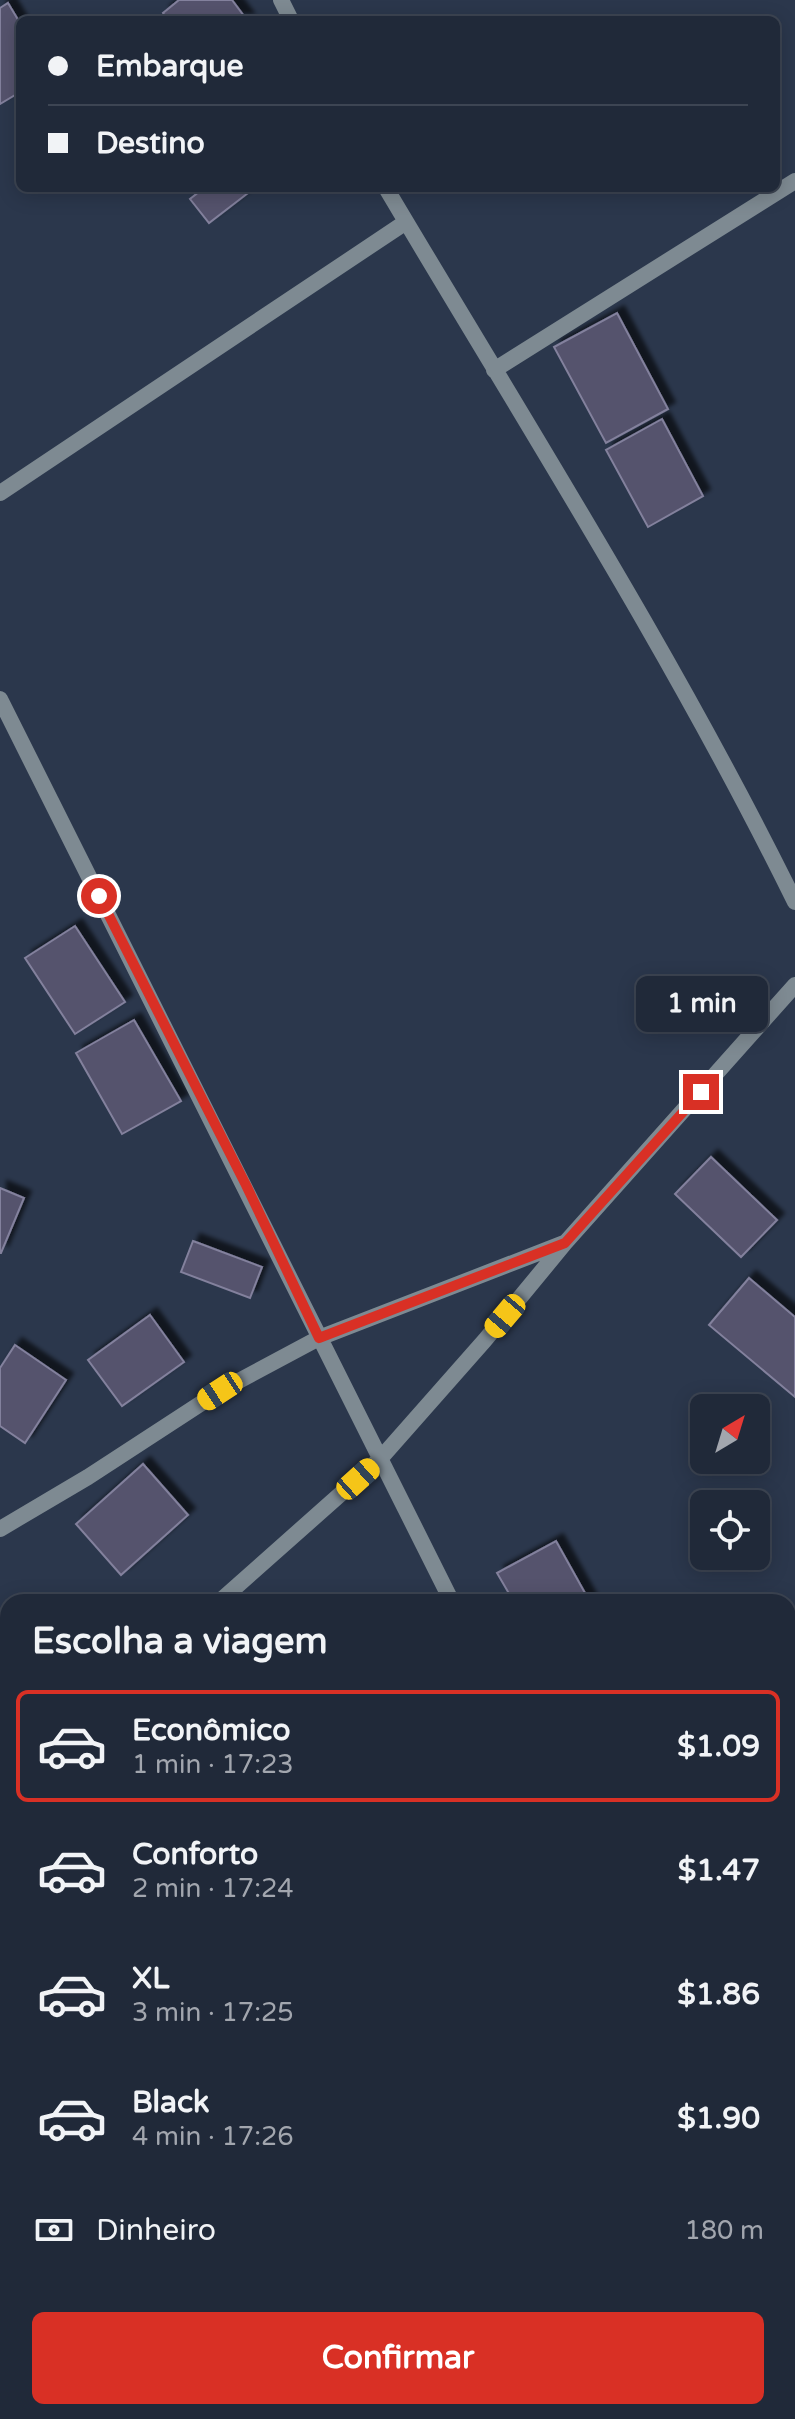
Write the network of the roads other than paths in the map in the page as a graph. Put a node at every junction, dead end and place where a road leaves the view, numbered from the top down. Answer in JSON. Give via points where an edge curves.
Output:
{"nodes":[{"id":1,"x":388,"y":192,"type":"edge"},
{"id":2,"x":777,"y":192,"type":"edge"},
{"id":3,"x":406,"y":222,"type":"junction"},
{"id":4,"x":494,"y":370,"type":"junction"},
{"id":5,"x":0,"y":493,"type":"edge"},
{"id":6,"x":0,"y":699,"type":"edge"},
{"id":7,"x":795,"y":902,"type":"edge"},
{"id":8,"x":795,"y":985,"type":"edge"},
{"id":9,"x":565,"y":1243,"type":"junction"},
{"id":10,"x":319,"y":1338,"type":"junction"},
{"id":11,"x":380,"y":1459,"type":"junction"},
{"id":12,"x":2,"y":1523,"type":"edge"},
{"id":13,"x":228,"y":1594,"type":"edge"},
{"id":14,"x":448,"y":1594,"type":"edge"}],
"edges":[{"from":1,"to":3,"type":"street"},
{"from":2,"to":4,"type":"street"},
{"from":3,"to":4,"type":"street"},
{"from":3,"to":5,"type":"street"},
{"from":4,"to":7,"type":"street","via":[[689,701]]},
{"from":6,"to":10,"type":"street"},
{"from":8,"to":9,"type":"street"},
{"from":9,"to":10,"type":"street"},
{"from":9,"to":11,"type":"street"},
{"from":10,"to":11,"type":"street"},
{"from":10,"to":12,"type":"street","via":[[220,1391],[88,1477]]},
{"from":11,"to":13,"type":"street"},
{"from":11,"to":14,"type":"street"}]}
